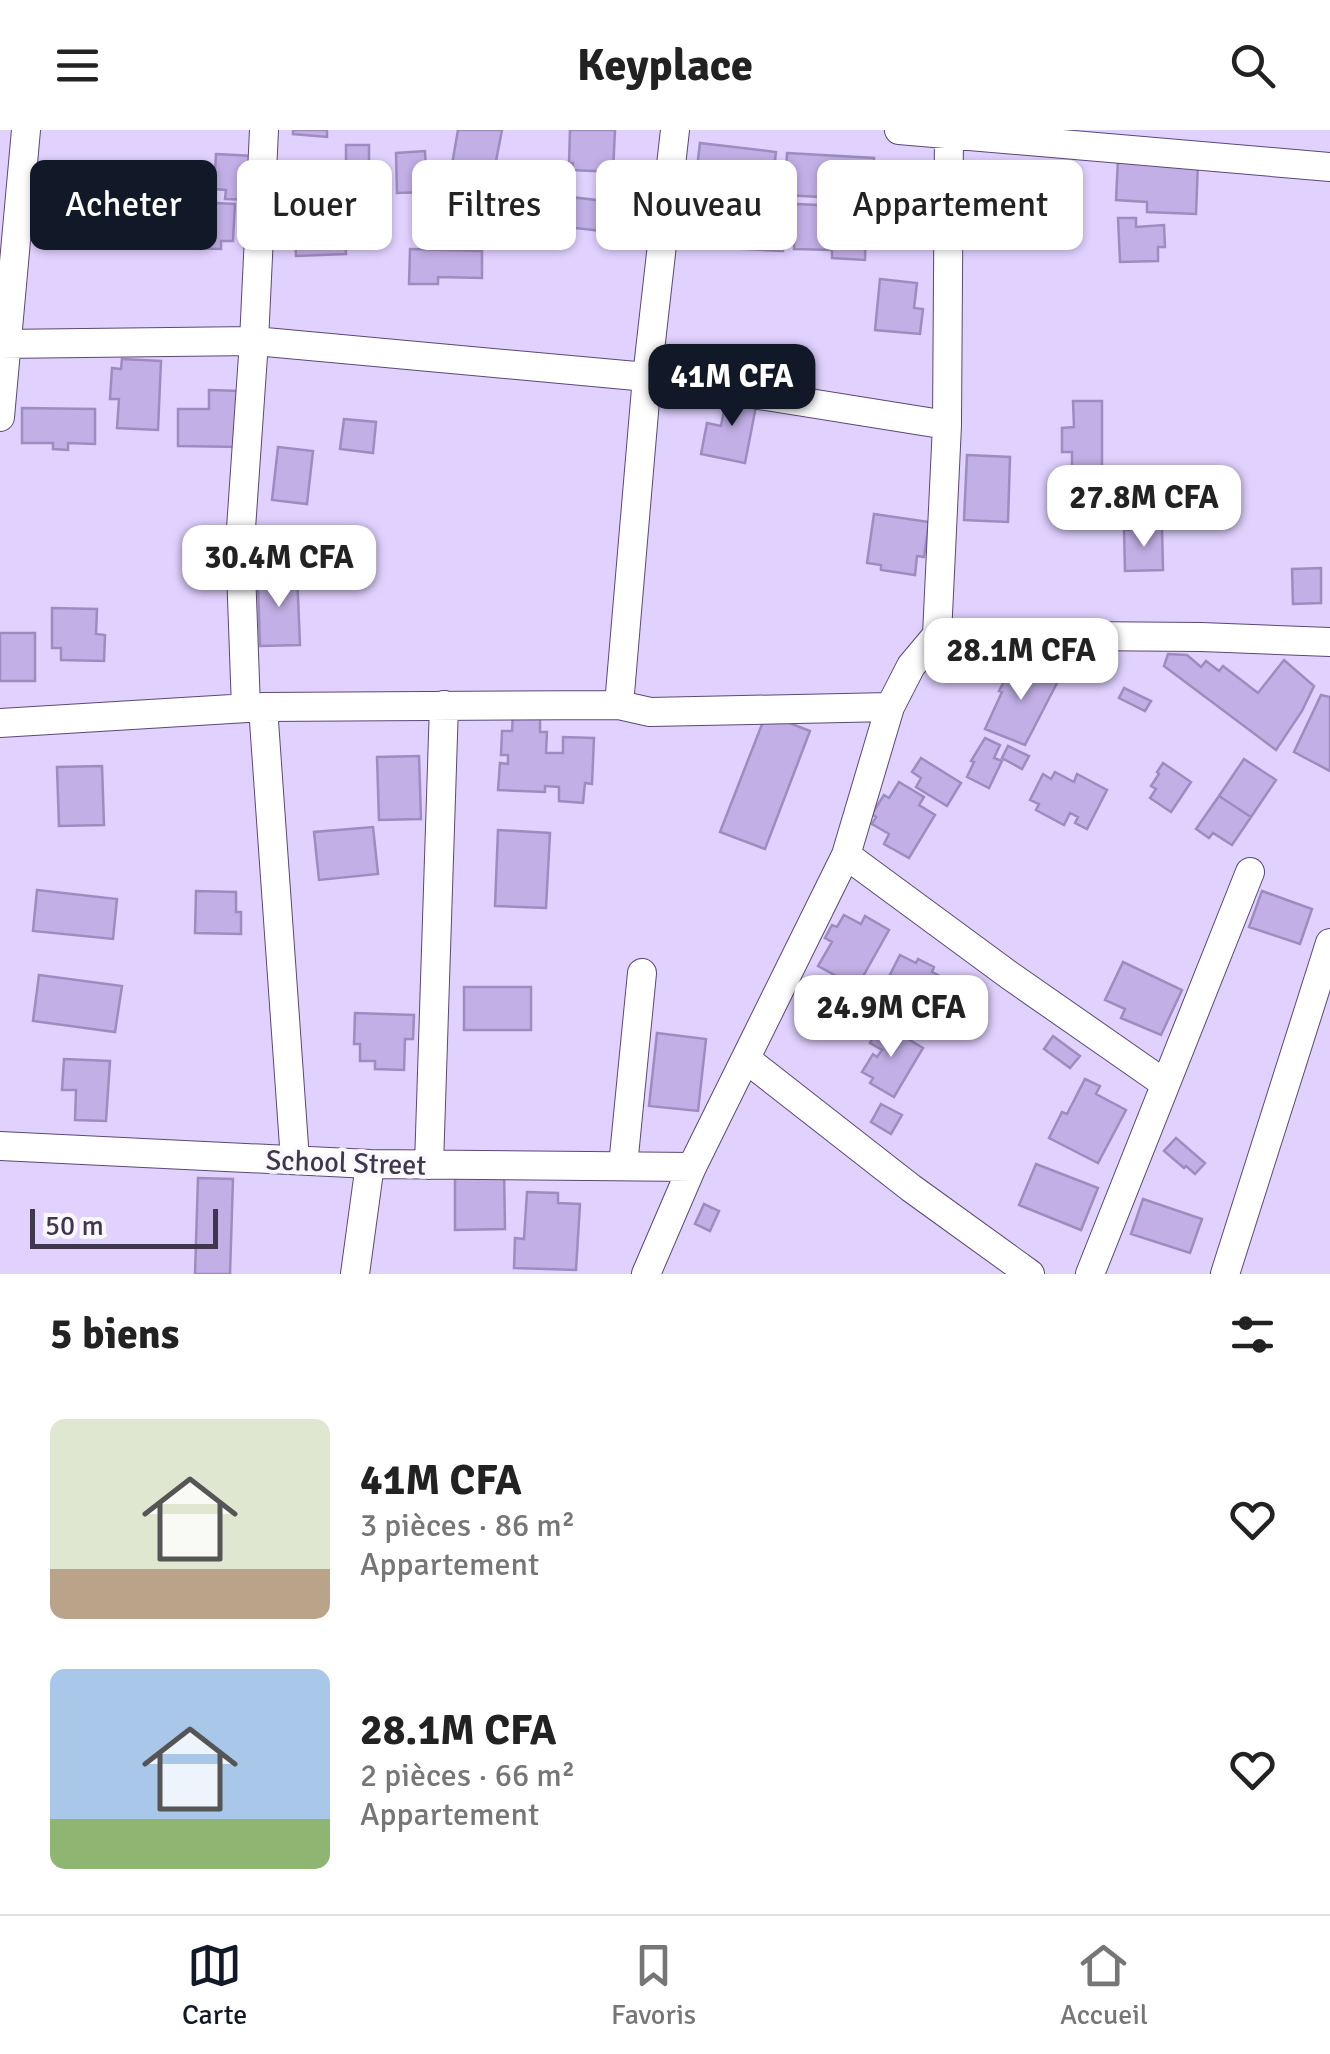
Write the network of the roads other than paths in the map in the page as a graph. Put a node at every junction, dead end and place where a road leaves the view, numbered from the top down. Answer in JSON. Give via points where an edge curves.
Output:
{"nodes":[{"id":1,"x":26,"y":130,"type":"edge"},
{"id":2,"x":264,"y":130,"type":"edge"},
{"id":3,"x":676,"y":130,"type":"edge"},
{"id":4,"x":899,"y":130,"type":"edge"},
{"id":5,"x":948,"y":132,"type":"edge"},
{"id":6,"x":1330,"y":167,"type":"edge"},
{"id":7,"x":254,"y":342,"type":"junction"},
{"id":8,"x":4,"y":344,"type":"edge"},
{"id":9,"x":647,"y":377,"type":"junction"},
{"id":10,"x":0,"y":417,"type":"edge"},
{"id":11,"x":947,"y":425,"type":"junction"},
{"id":12,"x":937,"y":635,"type":"junction"},
{"id":13,"x":1330,"y":642,"type":"edge"},
{"id":14,"x":444,"y":705,"type":"junction"},
{"id":15,"x":619,"y":706,"type":"junction"},
{"id":16,"x":890,"y":707,"type":"junction"},
{"id":17,"x":254,"y":708,"type":"junction"},
{"id":18,"x":0,"y":723,"type":"edge"},
{"id":19,"x":846,"y":855,"type":"junction"},
{"id":20,"x":1250,"y":872,"type":"dead end"},
{"id":21,"x":1330,"y":943,"type":"edge"},
{"id":22,"x":642,"y":972,"type":"dead end"},
{"id":23,"x":746,"y":1058,"type":"junction"},
{"id":24,"x":1164,"y":1084,"type":"junction"},
{"id":25,"x":0,"y":1146,"type":"edge"},
{"id":26,"x":294,"y":1160,"type":"junction"},
{"id":27,"x":370,"y":1164,"type":"junction"},
{"id":28,"x":429,"y":1165,"type":"junction"},
{"id":29,"x":624,"y":1166,"type":"junction"},
{"id":30,"x":692,"y":1167,"type":"junction"},
{"id":31,"x":658,"y":1269,"type":"edge"},
{"id":32,"x":355,"y":1274,"type":"edge"},
{"id":33,"x":1030,"y":1274,"type":"edge"},
{"id":34,"x":1090,"y":1274,"type":"edge"},
{"id":35,"x":1224,"y":1274,"type":"edge"}],
"edges":[{"from":1,"to":8,"type":"street"},
{"from":2,"to":7,"type":"street"},
{"from":3,"to":9,"type":"street"},
{"from":4,"to":5,"type":"street"},
{"from":5,"to":6,"type":"street"},
{"from":5,"to":11,"type":"street"},
{"from":7,"to":8,"type":"street"},
{"from":7,"to":9,"type":"street"},
{"from":7,"to":17,"type":"street","via":[[240,543]]},
{"from":8,"to":10,"type":"street"},
{"from":9,"to":11,"type":"street"},
{"from":9,"to":15,"type":"street"},
{"from":11,"to":12,"type":"street"},
{"from":12,"to":13,"type":"street"},
{"from":12,"to":16,"type":"street"},
{"from":14,"to":15,"type":"street"},
{"from":14,"to":17,"type":"street"},
{"from":14,"to":28,"type":"street"},
{"from":15,"to":16,"type":"street","via":[[650,712]]},
{"from":16,"to":19,"type":"street"},
{"from":17,"to":18,"type":"street"},
{"from":17,"to":26,"type":"street"},
{"from":19,"to":23,"type":"street"},
{"from":19,"to":24,"type":"street"},
{"from":20,"to":24,"type":"street"},
{"from":21,"to":35,"type":"street"},
{"from":22,"to":29,"type":"street"},
{"from":23,"to":30,"type":"street"},
{"from":23,"to":33,"type":"street"},
{"from":24,"to":34,"type":"street"},
{"from":25,"to":26,"type":"street","name":"School Street"},
{"from":26,"to":27,"type":"street","name":"School Street"},
{"from":27,"to":28,"type":"street","name":"School Street"},
{"from":27,"to":32,"type":"street"},
{"from":28,"to":29,"type":"street","name":"School Street"},
{"from":29,"to":30,"type":"street","name":"School Street"},
{"from":30,"to":31,"type":"street"}]}
